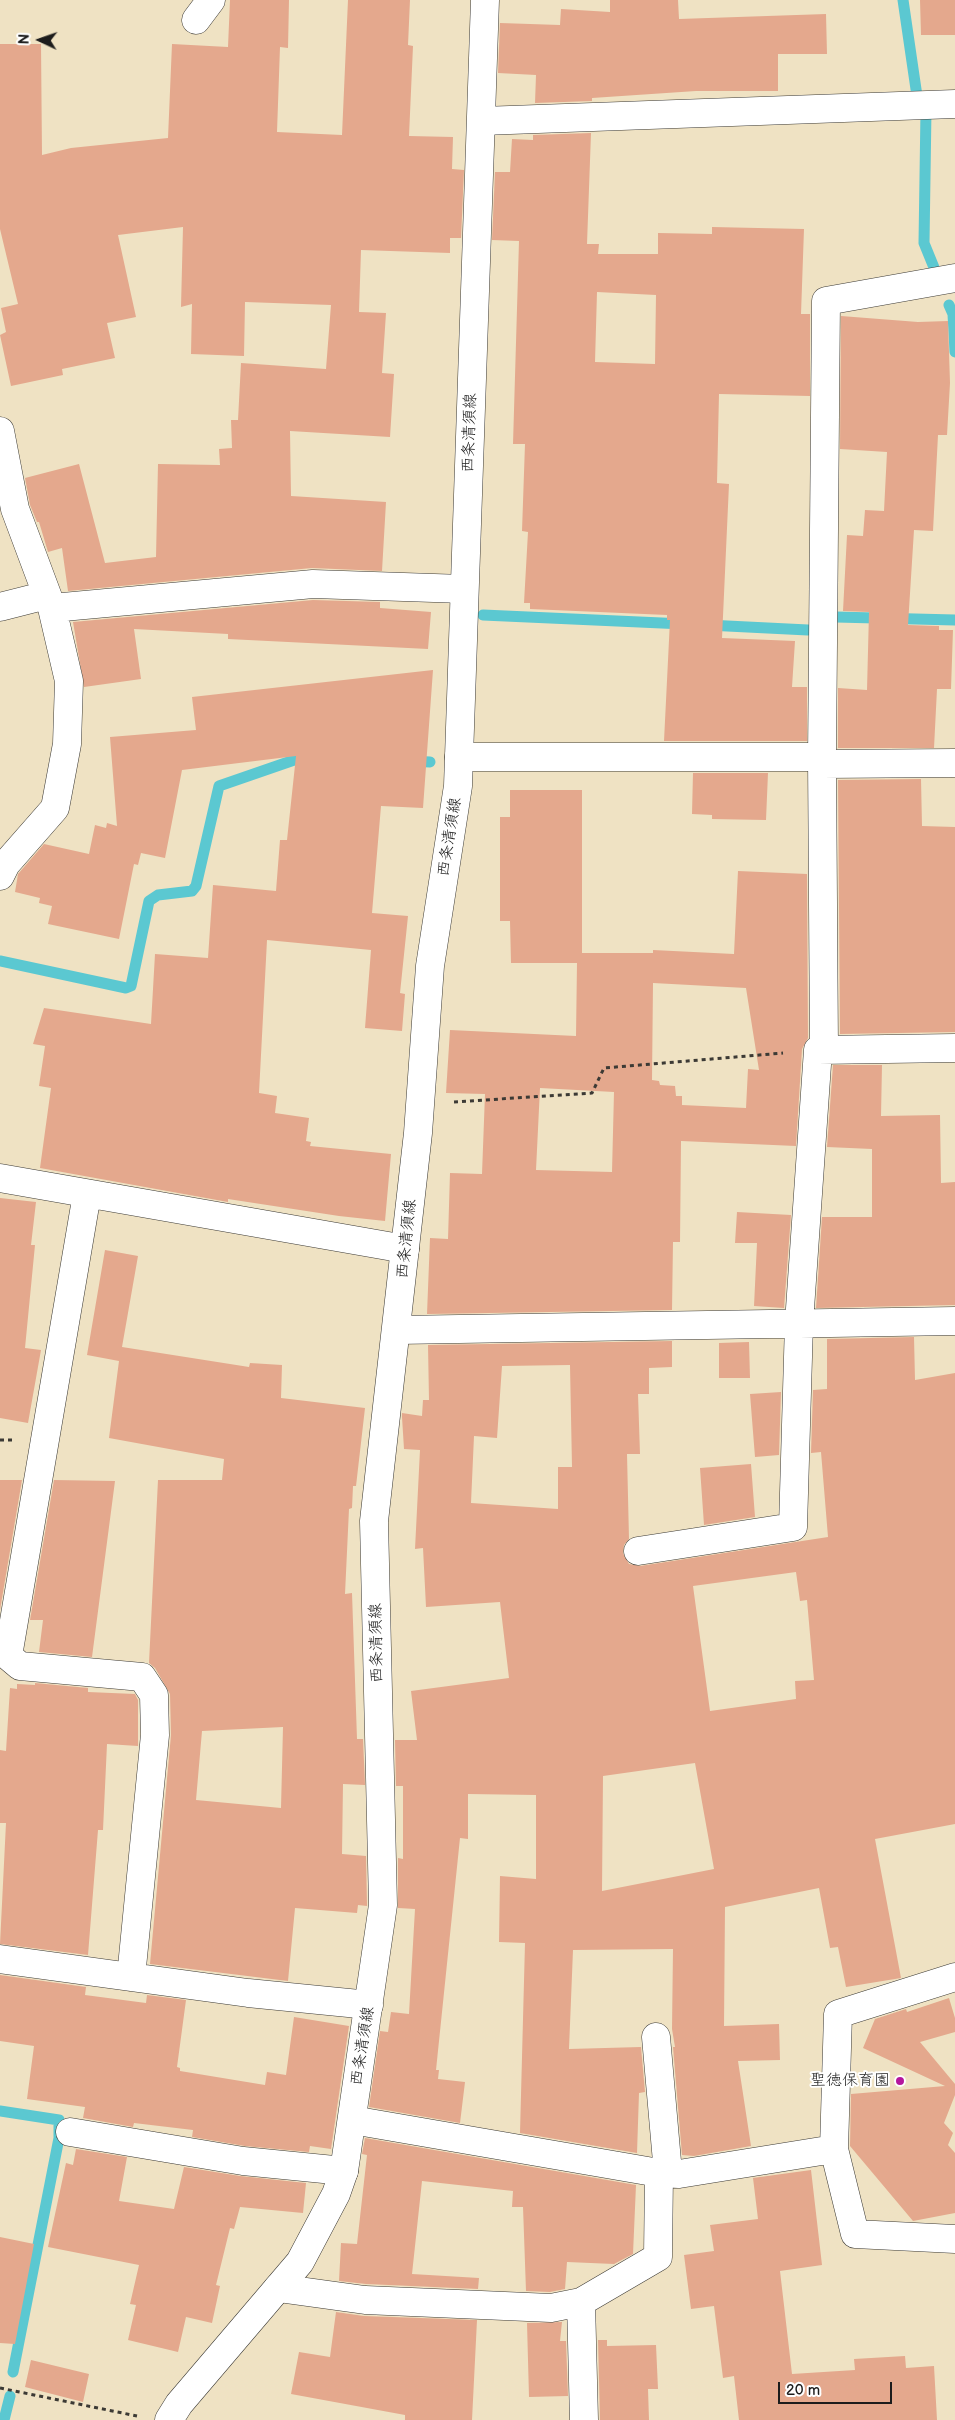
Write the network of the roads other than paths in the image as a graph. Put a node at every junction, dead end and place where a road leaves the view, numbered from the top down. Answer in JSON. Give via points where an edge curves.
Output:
{"nodes":[{"id":1,"x":484,"y":0,"type":"edge"},
{"id":2,"x":955,"y":104,"type":"edge"},
{"id":3,"x":482,"y":121,"type":"junction"},
{"id":4,"x":955,"y":278,"type":"edge"},
{"id":5,"x":0,"y":431,"type":"edge"},
{"id":6,"x":464,"y":588,"type":"junction"},
{"id":7,"x":50,"y":601,"type":"junction"},
{"id":8,"x":0,"y":607,"type":"edge"},
{"id":9,"x":459,"y":757,"type":"junction"},
{"id":10,"x":822,"y":761,"type":"junction"},
{"id":11,"x":955,"y":763,"type":"edge"},
{"id":12,"x":4,"y":862,"type":"edge"},
{"id":13,"x":955,"y":1048,"type":"edge"},
{"id":14,"x":821,"y":1050,"type":"junction"},
{"id":15,"x":0,"y":1178,"type":"edge"},
{"id":16,"x":87,"y":1194,"type":"junction"},
{"id":17,"x":405,"y":1249,"type":"junction"},
{"id":18,"x":955,"y":1321,"type":"edge"},
{"id":19,"x":799,"y":1323,"type":"junction"},
{"id":20,"x":397,"y":1330,"type":"junction"},
{"id":21,"x":638,"y":1551,"type":"dead end"},
{"id":22,"x":0,"y":1959,"type":"edge"},
{"id":23,"x":131,"y":1977,"type":"junction"},
{"id":24,"x":955,"y":1978,"type":"edge"},
{"id":25,"x":370,"y":2005,"type":"junction"},
{"id":26,"x":656,"y":2037,"type":"dead end"},
{"id":27,"x":352,"y":2120,"type":"junction"},
{"id":28,"x":70,"y":2132,"type":"dead end"},
{"id":29,"x":834,"y":2149,"type":"junction"},
{"id":30,"x":344,"y":2171,"type":"junction"},
{"id":31,"x":663,"y":2173,"type":"junction"},
{"id":32,"x":955,"y":2239,"type":"edge"},
{"id":33,"x":278,"y":2288,"type":"junction"},
{"id":34,"x":581,"y":2302,"type":"junction"},
{"id":35,"x":169,"y":2420,"type":"edge"},
{"id":36,"x":584,"y":2420,"type":"edge"}],
"edges":[{"from":1,"to":3,"type":"street","name":"西条清須線"},
{"from":2,"to":3,"type":"street"},
{"from":3,"to":6,"type":"street","name":"西条清須線"},
{"from":4,"to":10,"type":"street","via":[[826,300]]},
{"from":5,"to":7,"type":"street","via":[[15,508]]},
{"from":6,"to":7,"type":"street","via":[[313,584]]},
{"from":6,"to":9,"type":"street","name":"西条清須線"},
{"from":7,"to":8,"type":"street"},
{"from":7,"to":12,"type":"street","via":[[69,681],[67,744],[55,808]]},
{"from":9,"to":10,"type":"street"},
{"from":9,"to":17,"type":"street","name":"西条清須線","via":[[458,786],[430,966]]},
{"from":10,"to":11,"type":"street"},
{"from":10,"to":14,"type":"street"},
{"from":13,"to":14,"type":"street"},
{"from":14,"to":19,"type":"street"},
{"from":15,"to":16,"type":"street"},
{"from":16,"to":17,"type":"street"},
{"from":16,"to":23,"type":"street","via":[[8,1656],[20,1666],[142,1677],[154,1695],[155,1735]]},
{"from":17,"to":20,"type":"street","name":"西条清須線"},
{"from":18,"to":19,"type":"street"},
{"from":19,"to":20,"type":"street"},
{"from":19,"to":21,"type":"street","via":[[793,1527]]},
{"from":20,"to":25,"type":"street","name":"西条清須線","via":[[374,1521],[383,1905]]},
{"from":22,"to":23,"type":"street"},
{"from":23,"to":25,"type":"street"},
{"from":24,"to":29,"type":"street","via":[[838,2014]]},
{"from":25,"to":27,"type":"street","name":"西条清須線"},
{"from":26,"to":31,"type":"street"},
{"from":27,"to":30,"type":"street","name":"西条清須線"},
{"from":27,"to":31,"type":"street"},
{"from":28,"to":30,"type":"street","via":[[243,2161]]},
{"from":29,"to":31,"type":"street","via":[[679,2174]]},
{"from":29,"to":32,"type":"street","via":[[855,2234]]},
{"from":30,"to":33,"type":"street","name":"西条清須線","via":[[336,2194],[300,2262]]},
{"from":31,"to":34,"type":"street","via":[[658,2257]]},
{"from":33,"to":34,"type":"street","via":[[365,2300],[551,2308]]},
{"from":33,"to":35,"type":"street","name":"西条清須線"},
{"from":34,"to":36,"type":"street"}]}
